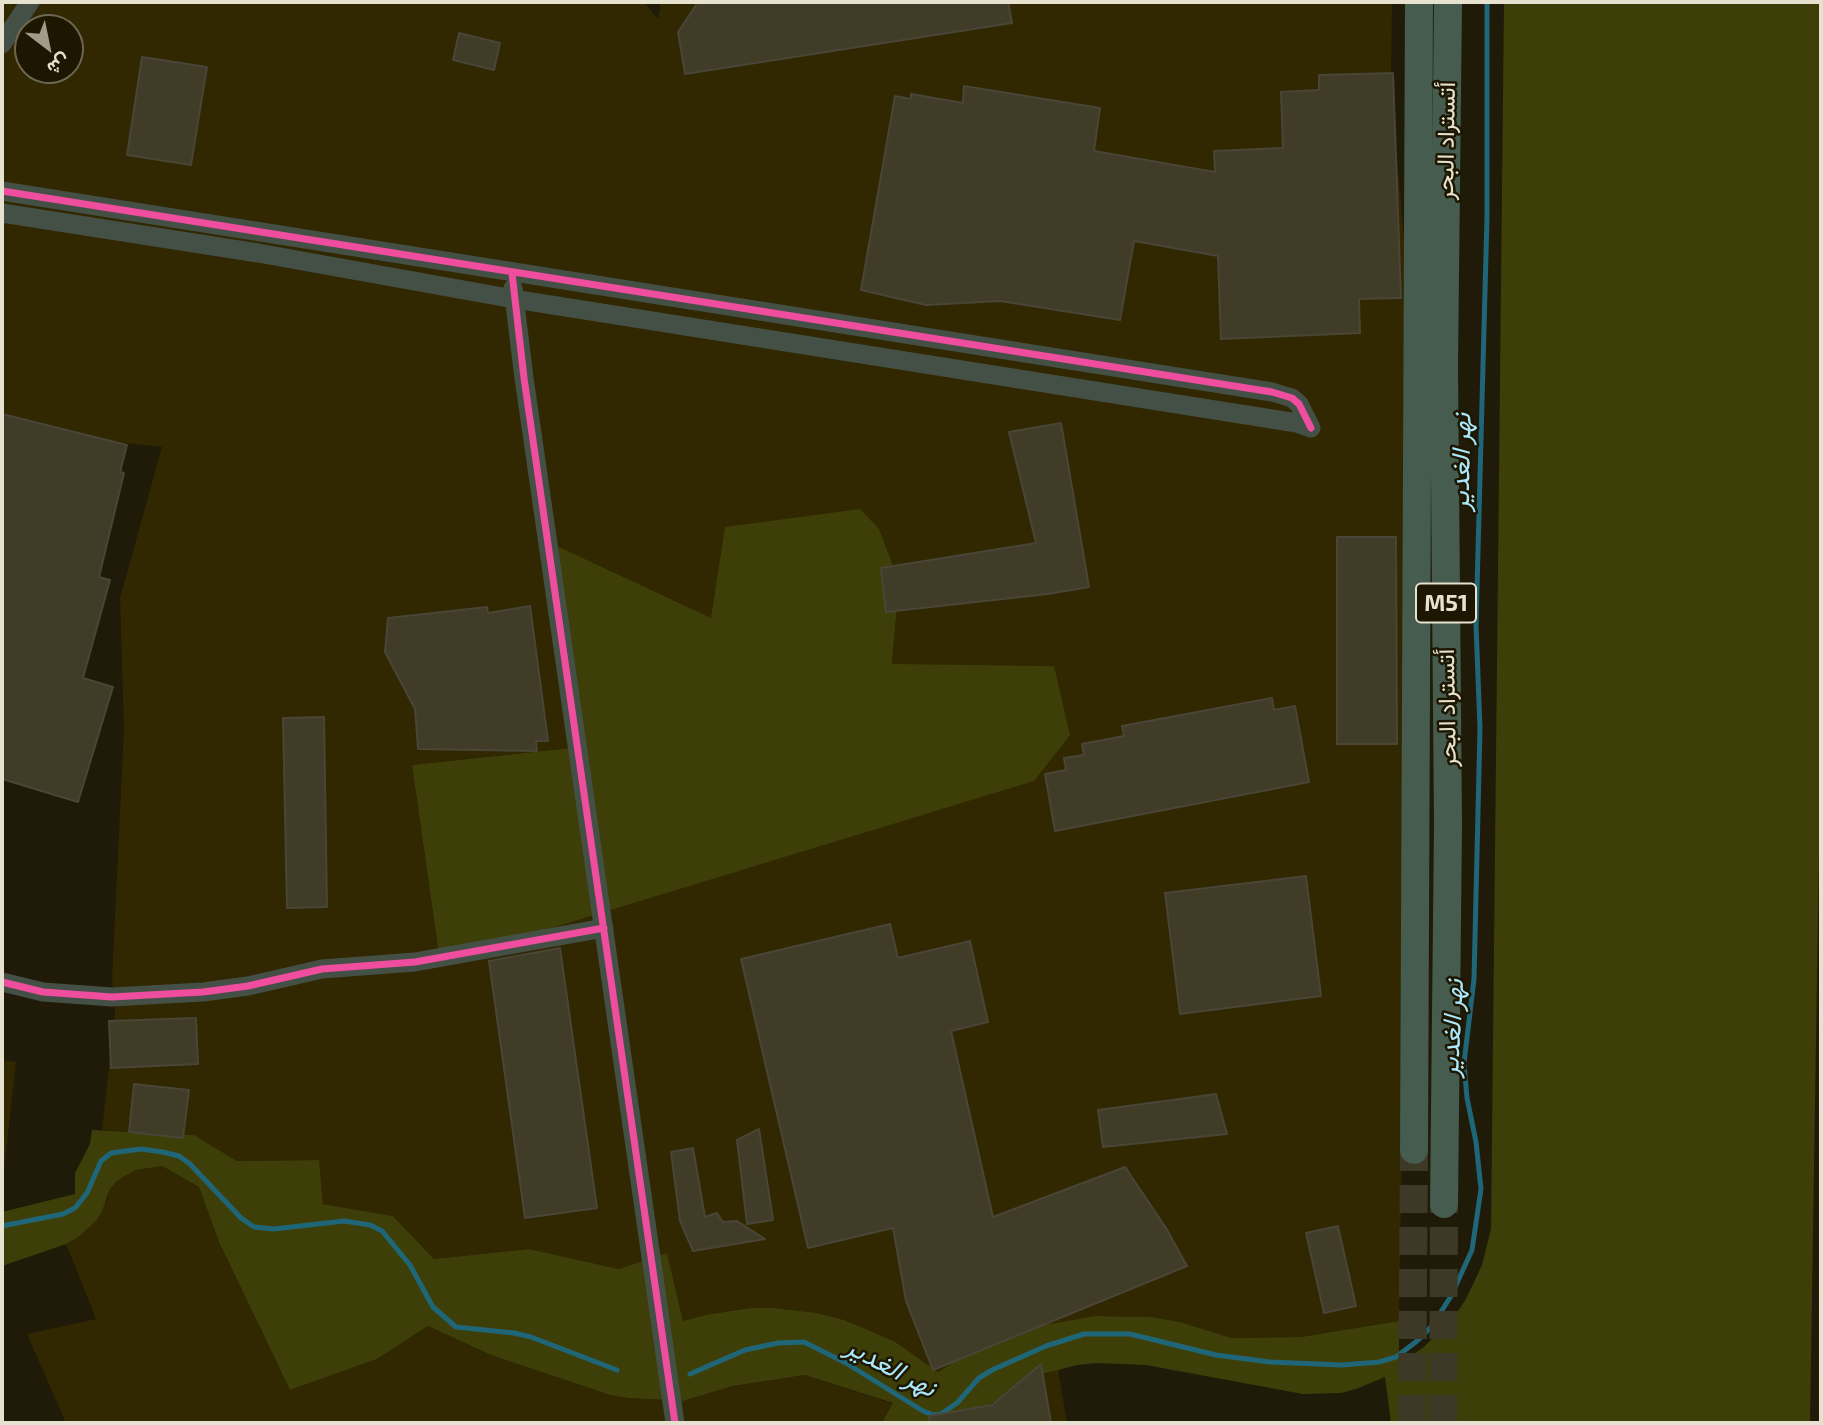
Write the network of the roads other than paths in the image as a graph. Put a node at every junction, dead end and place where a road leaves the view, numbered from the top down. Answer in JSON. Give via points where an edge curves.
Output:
{"nodes":[{"id":1,"x":30,"y":2,"type":"edge"},
{"id":2,"x":1419,"y":2,"type":"edge"},
{"id":3,"x":1448,"y":2,"type":"edge"},
{"id":4,"x":2,"y":44,"type":"edge"},
{"id":5,"x":2,"y":191,"type":"edge"},
{"id":6,"x":2,"y":213,"type":"edge"},
{"id":7,"x":512,"y":273,"type":"junction"},
{"id":8,"x":514,"y":299,"type":"junction"},
{"id":9,"x":837,"y":324,"type":"junction"},
{"id":10,"x":832,"y":349,"type":"junction"},
{"id":11,"x":1122,"y":369,"type":"junction"},
{"id":12,"x":1158,"y":376,"type":"junction"},
{"id":13,"x":1117,"y":394,"type":"junction"},
{"id":14,"x":1152,"y":400,"type":"junction"},
{"id":15,"x":604,"y":928,"type":"junction"},
{"id":16,"x":2,"y":982,"type":"edge"},
{"id":17,"x":1414,"y":1150,"type":"tunnel mouth"},
{"id":18,"x":1444,"y":1204,"type":"tunnel mouth"},
{"id":19,"x":675,"y":1423,"type":"edge"}],
"edges":[{"from":1,"to":4,"type":"street"},
{"from":2,"to":17,"type":"highway","name":"أتستراد البحر","number":"M51"},
{"from":3,"to":18,"type":"highway","name":"أتستراد البحر","number":"M51"},
{"from":5,"to":7,"type":"street"},
{"from":6,"to":8,"type":"street"},
{"from":7,"to":8,"type":"street"},
{"from":7,"to":9,"type":"street"},
{"from":8,"to":10,"type":"street"},
{"from":8,"to":15,"type":"street"},
{"from":9,"to":10,"type":"street"},
{"from":9,"to":11,"type":"street"},
{"from":10,"to":13,"type":"street"},
{"from":11,"to":12,"type":"street"},
{"from":11,"to":13,"type":"street"},
{"from":12,"to":14,"type":"street"},
{"from":12,"to":14,"type":"street","via":[[1292,398],[1311,428]]},
{"from":13,"to":14,"type":"street"},
{"from":15,"to":16,"type":"street","via":[[415,962],[322,969],[203,992],[112,997],[43,992]]},
{"from":15,"to":19,"type":"street"}]}
